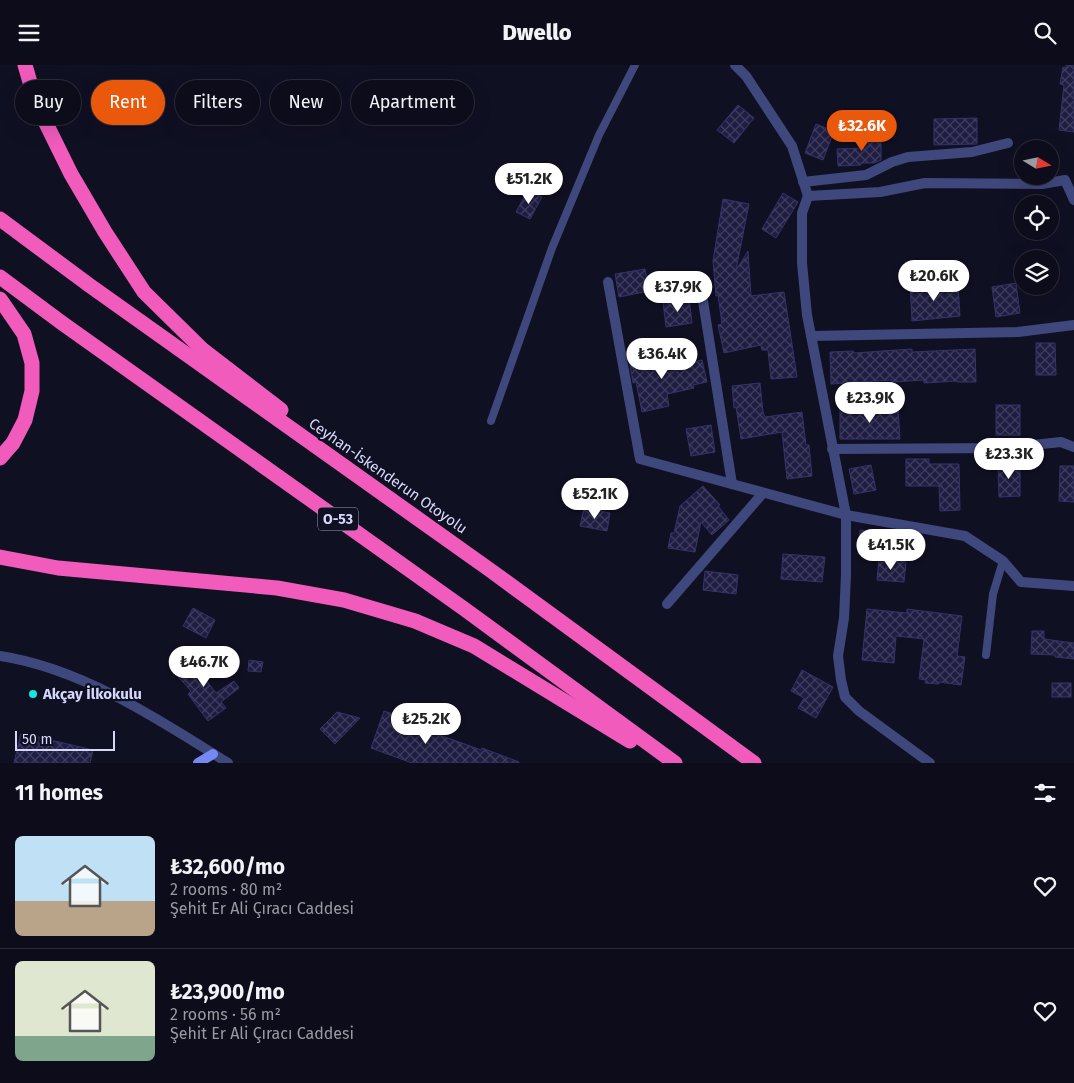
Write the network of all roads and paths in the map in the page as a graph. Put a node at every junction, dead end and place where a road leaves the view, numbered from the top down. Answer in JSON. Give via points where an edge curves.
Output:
{"nodes":[{"id":1,"x":25,"y":65,"type":"edge"},
{"id":2,"x":635,"y":65,"type":"edge"},
{"id":3,"x":735,"y":65,"type":"edge"},
{"id":4,"x":1008,"y":143,"type":"dead end"},
{"id":5,"x":803,"y":182,"type":"junction"},
{"id":6,"x":808,"y":195,"type":"junction"},
{"id":7,"x":1074,"y":200,"type":"edge"},
{"id":8,"x":0,"y":219,"type":"edge"},
{"id":9,"x":0,"y":277,"type":"edge"},
{"id":10,"x":608,"y":283,"type":"dead end"},
{"id":11,"x":0,"y":299,"type":"edge"},
{"id":12,"x":703,"y":301,"type":"dead end"},
{"id":13,"x":1074,"y":325,"type":"edge"},
{"id":14,"x":811,"y":336,"type":"junction"},
{"id":15,"x":491,"y":421,"type":"dead end"},
{"id":16,"x":1074,"y":447,"type":"edge"},
{"id":17,"x":832,"y":449,"type":"junction"},
{"id":18,"x":0,"y":458,"type":"edge"},
{"id":19,"x":732,"y":484,"type":"junction"},
{"id":20,"x":763,"y":493,"type":"junction"},
{"id":21,"x":846,"y":515,"type":"junction"},
{"id":22,"x":0,"y":557,"type":"edge"},
{"id":23,"x":1003,"y":561,"type":"junction"},
{"id":24,"x":490,"y":570,"type":"junction"},
{"id":25,"x":1074,"y":586,"type":"edge"},
{"id":26,"x":667,"y":604,"type":"dead end"},
{"id":27,"x":986,"y":655,"type":"dead end"},
{"id":28,"x":0,"y":656,"type":"edge"},
{"id":29,"x":213,"y":754,"type":"junction"},
{"id":30,"x":198,"y":763,"type":"edge"},
{"id":31,"x":228,"y":763,"type":"edge"},
{"id":32,"x":664,"y":763,"type":"edge"},
{"id":33,"x":676,"y":763,"type":"edge"},
{"id":34,"x":754,"y":763,"type":"edge"},
{"id":35,"x":930,"y":763,"type":"edge"}],
"edges":[{"from":1,"to":24,"type":"highway","via":[[36,103],[71,174],[144,292],[203,350]]},
{"from":2,"to":15,"type":"lane","via":[[599,135],[552,248]]},
{"from":3,"to":5,"type":"street","via":[[746,76],[792,146]]},
{"from":4,"to":5,"type":"street","via":[[972,152],[908,157],[866,175]]},
{"from":5,"to":6,"type":"street"},
{"from":6,"to":7,"type":"street","via":[[880,192],[925,183],[1042,184],[1066,180]]},
{"from":6,"to":14,"type":"street","via":[[802,213],[802,263]]},
{"from":8,"to":24,"type":"highway","name":"Ceyhan-İskenderun Otoyolu"},
{"from":9,"to":33,"type":"highway","number":"O-53"},
{"from":10,"to":19,"type":"street","via":[[640,459]]},
{"from":11,"to":18,"type":"highway","via":[[24,334],[32,363],[32,391],[25,420],[13,443]]},
{"from":12,"to":19,"type":"street"},
{"from":13,"to":14,"type":"street","via":[[1018,332]]},
{"from":14,"to":17,"type":"street"},
{"from":16,"to":17,"type":"street","via":[[1061,442],[1005,448]]},
{"from":17,"to":21,"type":"street"},
{"from":19,"to":20,"type":"street"},
{"from":20,"to":21,"type":"street"},
{"from":20,"to":26,"type":"street"},
{"from":21,"to":23,"type":"street","via":[[965,536]]},
{"from":21,"to":35,"type":"street","via":[[844,619],[838,656],[845,697]]},
{"from":22,"to":32,"type":"highway","via":[[58,568],[277,588],[344,600],[415,621],[474,646]]},
{"from":23,"to":25,"type":"street","via":[[1021,582]]},
{"from":23,"to":27,"type":"lane","via":[[993,594]]},
{"from":24,"to":34,"type":"highway","name":"Ceyhan-İskenderun Otoyolu"},
{"from":28,"to":29,"type":"street","via":[[72,676],[124,700]]},
{"from":29,"to":30,"type":"street"},
{"from":29,"to":31,"type":"street"}]}
